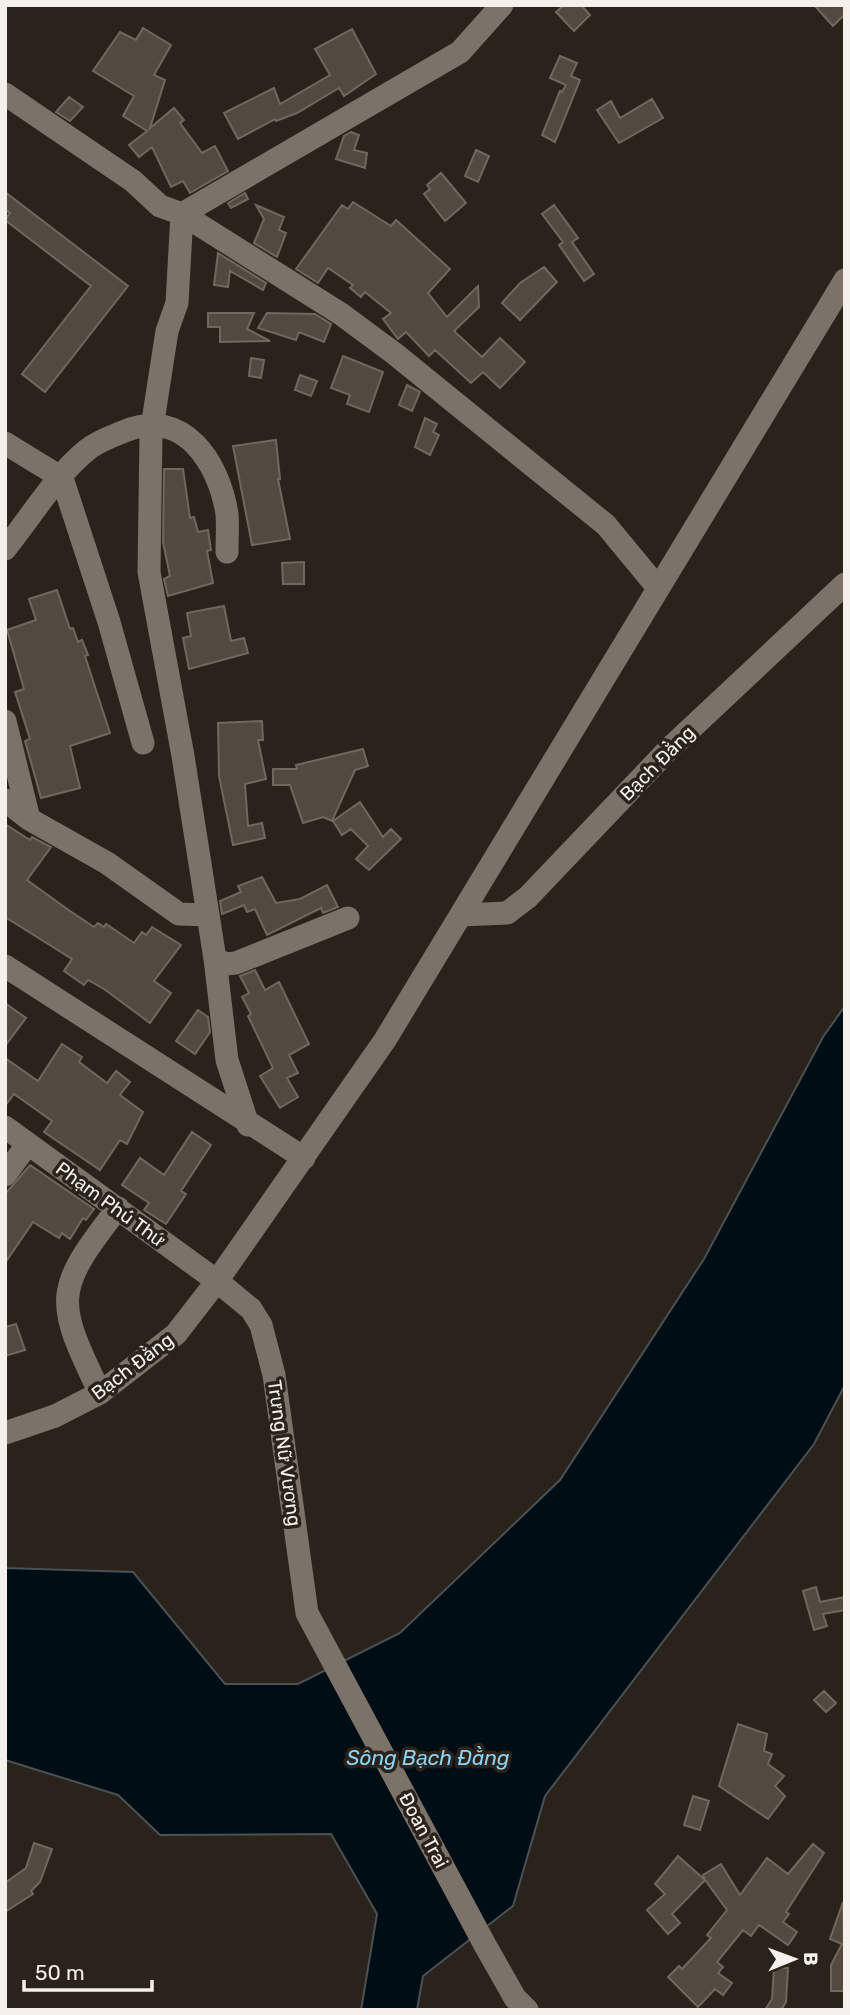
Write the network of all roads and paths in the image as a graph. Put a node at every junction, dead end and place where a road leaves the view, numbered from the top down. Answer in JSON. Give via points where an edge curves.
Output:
{"nodes":[{"id":1,"x":502,"y":5,"type":"edge"},
{"id":2,"x":5,"y":94,"type":"edge"},
{"id":3,"x":182,"y":214,"type":"junction"},
{"id":4,"x":845,"y":280,"type":"edge"},
{"id":5,"x":153,"y":425,"type":"junction"},
{"id":6,"x":5,"y":443,"type":"edge"},
{"id":7,"x":67,"y":471,"type":"junction"},
{"id":8,"x":5,"y":549,"type":"edge"},
{"id":9,"x":227,"y":552,"type":"dead end"},
{"id":10,"x":845,"y":584,"type":"edge"},
{"id":11,"x":658,"y":588,"type":"junction"},
{"id":12,"x":5,"y":721,"type":"edge"},
{"id":13,"x":143,"y":743,"type":"dead end"},
{"id":14,"x":5,"y":800,"type":"edge"},
{"id":15,"x":29,"y":818,"type":"junction"},
{"id":16,"x":208,"y":915,"type":"junction"},
{"id":17,"x":461,"y":915,"type":"junction"},
{"id":18,"x":348,"y":918,"type":"dead end"},
{"id":19,"x":215,"y":959,"type":"junction"},
{"id":20,"x":6,"y":969,"type":"edge"},
{"id":21,"x":248,"y":1125,"type":"junction"},
{"id":22,"x":5,"y":1127,"type":"edge"},
{"id":23,"x":27,"y":1145,"type":"junction"},
{"id":24,"x":304,"y":1158,"type":"junction"},
{"id":25,"x":5,"y":1175,"type":"edge"},
{"id":26,"x":118,"y":1208,"type":"junction"},
{"id":27,"x":217,"y":1282,"type":"junction"},
{"id":28,"x":100,"y":1393,"type":"junction"},
{"id":29,"x":5,"y":1433,"type":"edge"},
{"id":30,"x":323,"y":1641,"type":"joint"},
{"id":31,"x":527,"y":2010,"type":"edge"}],
"edges":[{"from":1,"to":3,"type":"street","via":[[460,52]]},
{"from":2,"to":3,"type":"street","via":[[133,181],[160,206]]},
{"from":3,"to":5,"type":"street","via":[[177,303],[167,331]]},
{"from":3,"to":11,"type":"street","via":[[341,314],[395,354],[606,525]]},
{"from":4,"to":11,"type":"street","name":"Bạch Đằng"},
{"from":5,"to":7,"type":"street","via":[[108,438]]},
{"from":5,"to":9,"type":"street","via":[[186,435],[215,473],[227,514]]},
{"from":5,"to":16,"type":"street","via":[[147,533],[150,583]]},
{"from":6,"to":7,"type":"street"},
{"from":7,"to":8,"type":"street"},
{"from":7,"to":13,"type":"street"},
{"from":10,"to":17,"type":"street","name":"Bạch Đằng","via":[[669,749],[528,897],[507,913]]},
{"from":11,"to":17,"type":"street","name":"Bạch Đằng"},
{"from":12,"to":15,"type":"street"},
{"from":14,"to":15,"type":"street"},
{"from":15,"to":16,"type":"street","via":[[107,863],[179,914]]},
{"from":16,"to":19,"type":"street"},
{"from":17,"to":24,"type":"street","name":"Bạch Đằng","via":[[385,1040]]},
{"from":18,"to":19,"type":"street","via":[[236,963]]},
{"from":19,"to":21,"type":"street","via":[[227,1060]]},
{"from":20,"to":21,"type":"street"},
{"from":21,"to":24,"type":"street"},
{"from":22,"to":23,"type":"street","name":"Phạm Phú Thứ"},
{"from":23,"to":25,"type":"street"},
{"from":23,"to":26,"type":"street","name":"Phạm Phú Thứ"},
{"from":24,"to":27,"type":"street","name":"Bạch Đằng"},
{"from":26,"to":27,"type":"street","name":"Phạm Phú Thứ"},
{"from":26,"to":28,"type":"street","via":[[79,1260],[67,1295],[70,1331]]},
{"from":27,"to":28,"type":"street","name":"Bạch Đằng","via":[[176,1334]]},
{"from":27,"to":30,"type":"street","name":"Trưng Nữ Vương","via":[[251,1310],[261,1325],[274,1376],[307,1613]]},
{"from":28,"to":29,"type":"street","name":"Bạch Đằng","via":[[55,1416]]},
{"from":30,"to":31,"type":"street","name":"Đoan Trai","via":[[485,1945],[515,1998]]}]}
